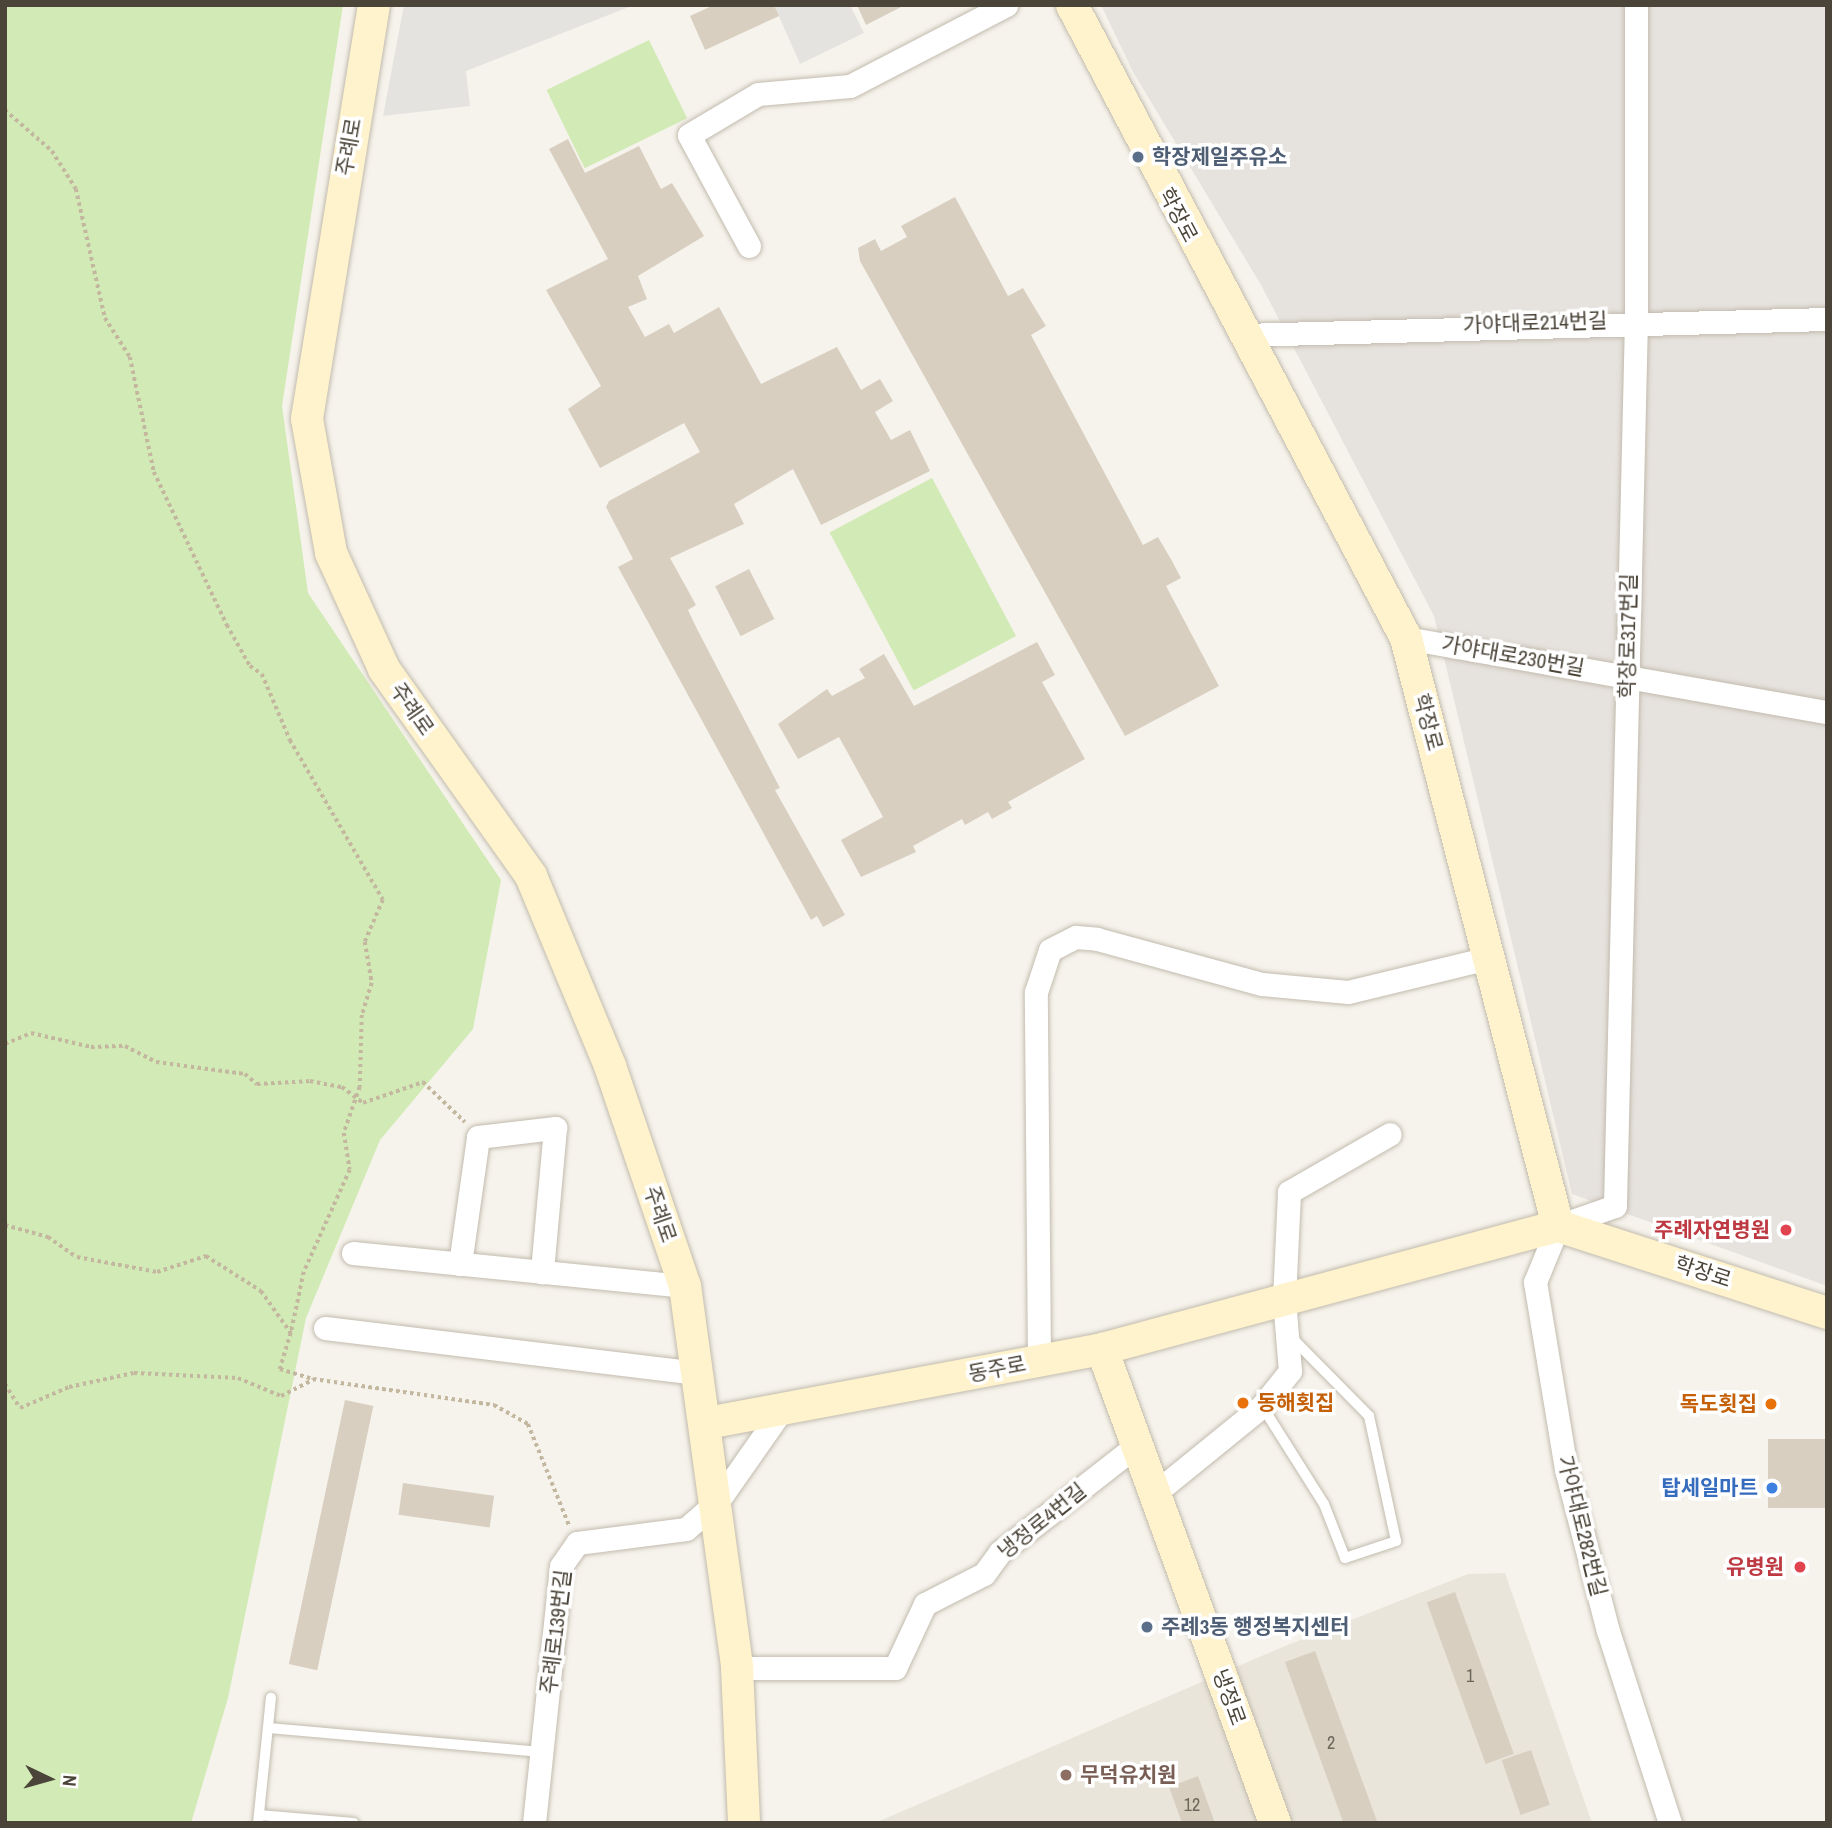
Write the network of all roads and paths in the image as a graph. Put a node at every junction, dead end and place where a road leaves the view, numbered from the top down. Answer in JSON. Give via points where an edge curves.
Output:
{"nodes":[{"id":1,"x":374,"y":5,"type":"edge"},
{"id":2,"x":1006,"y":5,"type":"edge"},
{"id":3,"x":1072,"y":5,"type":"edge"},
{"id":4,"x":1636,"y":5,"type":"edge"},
{"id":5,"x":5,"y":110,"type":"edge"},
{"id":6,"x":750,"y":246,"type":"dead end"},
{"id":7,"x":1827,"y":319,"type":"edge"},
{"id":8,"x":1636,"y":320,"type":"junction"},
{"id":9,"x":1242,"y":334,"type":"junction"},
{"id":10,"x":1406,"y":638,"type":"junction"},
{"id":11,"x":1627,"y":676,"type":"junction"},
{"id":12,"x":1827,"y":712,"type":"edge"},
{"id":13,"x":1489,"y":958,"type":"junction"},
{"id":14,"x":5,"y":1044,"type":"edge"},
{"id":15,"x":357,"y":1101,"type":"junction"},
{"id":16,"x":1390,"y":1133,"type":"dead end"},
{"id":17,"x":478,"y":1137,"type":"junction"},
{"id":18,"x":5,"y":1225,"type":"edge"},
{"id":19,"x":1558,"y":1226,"type":"junction"},
{"id":20,"x":353,"y":1253,"type":"dead end"},
{"id":21,"x":460,"y":1264,"type":"junction"},
{"id":22,"x":542,"y":1272,"type":"junction"},
{"id":23,"x":685,"y":1286,"type":"junction"},
{"id":24,"x":1284,"y":1299,"type":"junction"},
{"id":25,"x":1827,"y":1313,"type":"edge"},
{"id":26,"x":325,"y":1328,"type":"dead end"},
{"id":27,"x":291,"y":1333,"type":"junction"},
{"id":28,"x":1291,"y":1337,"type":"junction"},
{"id":29,"x":1102,"y":1349,"type":"junction"},
{"id":30,"x":1039,"y":1361,"type":"junction"},
{"id":31,"x":699,"y":1373,"type":"junction"},
{"id":32,"x":313,"y":1379,"type":"junction"},
{"id":33,"x":5,"y":1384,"type":"edge"},
{"id":34,"x":1262,"y":1406,"type":"junction"},
{"id":35,"x":781,"y":1411,"type":"junction"},
{"id":36,"x":707,"y":1423,"type":"junction"},
{"id":37,"x":1137,"y":1445,"type":"junction"},
{"id":38,"x":1154,"y":1493,"type":"junction"},
{"id":39,"x":718,"y":1501,"type":"junction"},
{"id":40,"x":577,"y":1543,"type":"junction"},
{"id":41,"x":737,"y":1668,"type":"junction"},
{"id":42,"x":271,"y":1698,"type":"dead end"},
{"id":43,"x":268,"y":1728,"type":"junction"},
{"id":44,"x":542,"y":1752,"type":"junction"},
{"id":45,"x":259,"y":1819,"type":"edge"},
{"id":46,"x":354,"y":1823,"type":"edge"},
{"id":47,"x":534,"y":1823,"type":"edge"},
{"id":48,"x":744,"y":1823,"type":"edge"},
{"id":49,"x":1275,"y":1823,"type":"edge"},
{"id":50,"x":1670,"y":1823,"type":"edge"}],
"edges":[{"from":1,"to":23,"type":"main road","name":"주례로","via":[[307,419],[331,553],[384,669],[531,876],[610,1066]]},
{"from":2,"to":6,"type":"street","via":[[850,86],[758,94],[688,135]]},
{"from":3,"to":9,"type":"main road","name":"학장로"},
{"from":4,"to":8,"type":"street","name":"학장로317번길"},
{"from":5,"to":15,"type":"path","via":[[52,151],[76,189],[105,318],[130,357],[154,472],[227,625],[250,666],[262,674],[290,740],[383,900],[365,942],[372,983],[362,1015]]},
{"from":7,"to":8,"type":"street","name":"가야대로214번길"},
{"from":8,"to":9,"type":"street","name":"가야대로214번길"},
{"from":8,"to":11,"type":"street","name":"학장로317번길"},
{"from":9,"to":10,"type":"main road","name":"학장로"},
{"from":10,"to":11,"type":"street","name":"가야대로230번길"},
{"from":10,"to":13,"type":"main road","name":"학장로"},
{"from":11,"to":12,"type":"street","name":"가야대로230번길"},
{"from":11,"to":19,"type":"street","name":"학장로317번길","via":[[1615,1206]]},
{"from":13,"to":19,"type":"main road","name":"학장로"},
{"from":13,"to":30,"type":"street","via":[[1348,992],[1262,984],[1097,939],[1076,937],[1050,950],[1036,992]]},
{"from":14,"to":15,"type":"path","via":[[31,1033],[91,1047],[125,1046],[156,1062],[245,1074],[257,1084],[310,1081],[342,1087]]},
{"from":15,"to":17,"type":"path","via":[[423,1082]]},
{"from":15,"to":27,"type":"path","via":[[344,1133],[350,1170],[304,1272]]},
{"from":16,"to":24,"type":"street","via":[[1289,1192]]},
{"from":17,"to":21,"type":"street"},
{"from":17,"to":22,"type":"street","via":[[555,1128]]},
{"from":18,"to":27,"type":"path","via":[[48,1237],[77,1257],[157,1272],[206,1256],[261,1291]]},
{"from":19,"to":24,"type":"main road","name":"동주로"},
{"from":19,"to":25,"type":"main road","name":"학장로"},
{"from":19,"to":50,"type":"street","name":"가야대로282번길","via":[[1535,1282],[1566,1469],[1611,1643]]},
{"from":20,"to":21,"type":"street"},
{"from":21,"to":22,"type":"street"},
{"from":22,"to":23,"type":"street"},
{"from":23,"to":31,"type":"main road","name":"주례로"},
{"from":24,"to":28,"type":"street"},
{"from":24,"to":29,"type":"main road","name":"동주로"},
{"from":26,"to":31,"type":"street"},
{"from":27,"to":32,"type":"path","via":[[280,1369]]},
{"from":28,"to":34,"type":"street","via":[[1290,1371]]},
{"from":28,"to":34,"type":"lane","via":[[1369,1416],[1396,1541],[1345,1558],[1324,1504]]},
{"from":29,"to":30,"type":"main road","name":"동주로"},
{"from":29,"to":37,"type":"main road","name":"냉정로"},
{"from":30,"to":35,"type":"main road","name":"동주로"},
{"from":31,"to":36,"type":"main road","name":"주례로"},
{"from":32,"to":33,"type":"path","via":[[281,1396],[237,1378],[134,1373],[69,1387],[20,1408]]},
{"from":32,"to":40,"type":"path","via":[[494,1405],[528,1424]]},
{"from":34,"to":38,"type":"street"},
{"from":35,"to":36,"type":"main road","name":"동주로"},
{"from":35,"to":39,"type":"street","name":"주례로139번길"},
{"from":36,"to":39,"type":"main road","name":"주례로"},
{"from":37,"to":38,"type":"main road","name":"냉정로"},
{"from":37,"to":41,"type":"street","name":"냉정로4번길","via":[[1000,1552],[984,1574],[925,1604],[895,1668]]},
{"from":38,"to":49,"type":"main road","name":"냉정로"},
{"from":39,"to":40,"type":"street","name":"주례로139번길","via":[[686,1530]]},
{"from":39,"to":41,"type":"main road","name":"주례로"},
{"from":40,"to":44,"type":"street","name":"주례로139번길","via":[[561,1566]]},
{"from":41,"to":48,"type":"main road","name":"주례로"},
{"from":42,"to":43,"type":"lane"},
{"from":43,"to":44,"type":"lane"},
{"from":43,"to":45,"type":"lane"},
{"from":44,"to":47,"type":"street","name":"주례로139번길"},
{"from":45,"to":46,"type":"lane"}]}
